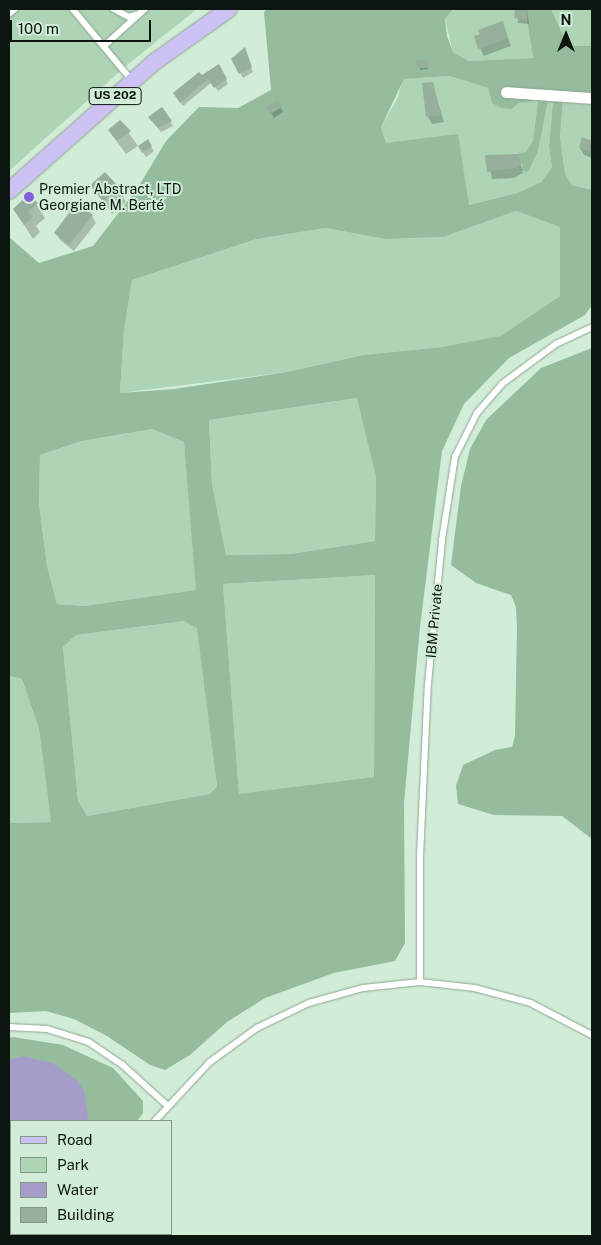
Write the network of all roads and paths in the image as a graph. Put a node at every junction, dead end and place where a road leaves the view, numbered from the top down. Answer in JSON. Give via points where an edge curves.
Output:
{"nodes":[{"id":1,"x":15,"y":9,"type":"edge"},
{"id":2,"x":73,"y":9,"type":"edge"},
{"id":3,"x":114,"y":9,"type":"edge"},
{"id":4,"x":229,"y":9,"type":"edge"},
{"id":5,"x":143,"y":11,"type":"edge"},
{"id":6,"x":9,"y":14,"type":"edge"},
{"id":7,"x":104,"y":46,"type":"junction"},
{"id":8,"x":133,"y":80,"type":"junction"},
{"id":9,"x":506,"y":92,"type":"dead end"},
{"id":10,"x":592,"y":98,"type":"edge"},
{"id":11,"x":9,"y":191,"type":"edge"},
{"id":12,"x":592,"y":326,"type":"edge"},
{"id":13,"x":420,"y":982,"type":"junction"},
{"id":14,"x":9,"y":1027,"type":"edge"},
{"id":15,"x":592,"y":1034,"type":"edge"},
{"id":16,"x":168,"y":1106,"type":"junction"},
{"id":17,"x":156,"y":1120,"type":"edge"}],
"edges":[{"from":1,"to":6,"type":"lane"},
{"from":2,"to":7,"type":"lane"},
{"from":3,"to":5,"type":"lane","via":[[129,17]]},
{"from":4,"to":8,"type":"main road","number":"US 202","via":[[176,45]]},
{"from":5,"to":7,"type":"lane"},
{"from":7,"to":8,"type":"lane"},
{"from":8,"to":11,"type":"main road","number":"US 202"},
{"from":9,"to":10,"type":"street"},
{"from":12,"to":13,"type":"lane","name":"IBM Private","via":[[556,344],[502,384],[477,413],[455,457],[442,540],[428,684],[420,857]]},
{"from":13,"to":15,"type":"lane","via":[[503,994],[559,1015]]},
{"from":13,"to":16,"type":"lane","via":[[337,994],[282,1014],[232,1044]]},
{"from":14,"to":16,"type":"lane","via":[[47,1029],[89,1042],[124,1065]]},
{"from":16,"to":17,"type":"lane"}]}
